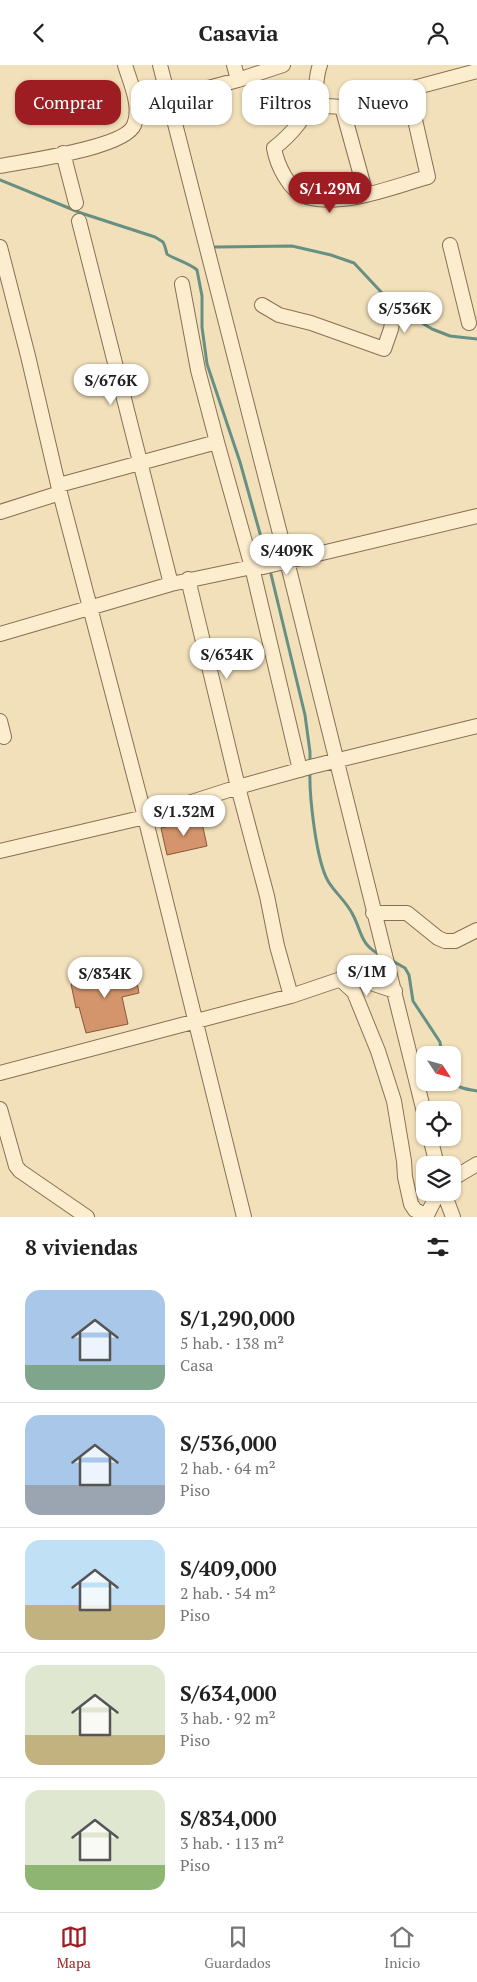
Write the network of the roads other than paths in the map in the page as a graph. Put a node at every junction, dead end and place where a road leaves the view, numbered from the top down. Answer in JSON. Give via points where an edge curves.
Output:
{"nodes":[{"id":1,"x":125,"y":65,"type":"edge"},
{"id":2,"x":160,"y":65,"type":"edge"},
{"id":3,"x":234,"y":65,"type":"edge"},
{"id":4,"x":283,"y":65,"type":"edge"},
{"id":5,"x":320,"y":65,"type":"edge"},
{"id":6,"x":477,"y":71,"type":"edge"},
{"id":7,"x":164,"y":80,"type":"edge"},
{"id":8,"x":238,"y":80,"type":"junction"},
{"id":9,"x":317,"y":80,"type":"edge"},
{"id":10,"x":232,"y":82,"type":"edge"},
{"id":11,"x":426,"y":84,"type":"edge"},
{"id":12,"x":131,"y":86,"type":"edge"},
{"id":13,"x":134,"y":125,"type":"edge"},
{"id":14,"x":176,"y":125,"type":"edge"},
{"id":15,"x":296,"y":125,"type":"edge"},
{"id":16,"x":347,"y":125,"type":"edge"},
{"id":17,"x":416,"y":125,"type":"edge"},
{"id":18,"x":63,"y":153,"type":"junction"},
{"id":19,"x":0,"y":166,"type":"edge"},
{"id":20,"x":366,"y":194,"type":"junction"},
{"id":21,"x":76,"y":203,"type":"dead end"},
{"id":22,"x":78,"y":221,"type":"dead end"},
{"id":23,"x":450,"y":245,"type":"dead end"},
{"id":24,"x":0,"y":247,"type":"edge"},
{"id":25,"x":182,"y":283,"type":"dead end"},
{"id":26,"x":262,"y":305,"type":"dead end"},
{"id":27,"x":394,"y":311,"type":"dead end"},
{"id":28,"x":469,"y":323,"type":"dead end"},
{"id":29,"x":217,"y":442,"type":"junction"},
{"id":30,"x":141,"y":463,"type":"junction"},
{"id":31,"x":59,"y":489,"type":"junction"},
{"id":32,"x":0,"y":512,"type":"edge"},
{"id":33,"x":477,"y":516,"type":"edge"},
{"id":34,"x":287,"y":561,"type":"junction"},
{"id":35,"x":252,"y":567,"type":"junction"},
{"id":36,"x":188,"y":579,"type":"junction"},
{"id":37,"x":171,"y":584,"type":"junction"},
{"id":38,"x":90,"y":607,"type":"junction"},
{"id":39,"x":0,"y":634,"type":"edge"},
{"id":40,"x":0,"y":721,"type":"edge"},
{"id":41,"x":477,"y":726,"type":"edge"},
{"id":42,"x":4,"y":737,"type":"dead end"},
{"id":43,"x":336,"y":760,"type":"junction"},
{"id":44,"x":300,"y":770,"type":"junction"},
{"id":45,"x":238,"y":787,"type":"junction"},
{"id":46,"x":145,"y":817,"type":"junction"},
{"id":47,"x":0,"y":851,"type":"edge"},
{"id":48,"x":374,"y":913,"type":"junction"},
{"id":49,"x":477,"y":930,"type":"edge"},
{"id":50,"x":340,"y":979,"type":"junction"},
{"id":51,"x":395,"y":991,"type":"junction"},
{"id":52,"x":291,"y":996,"type":"junction"},
{"id":53,"x":197,"y":1021,"type":"junction"},
{"id":54,"x":0,"y":1073,"type":"edge"},
{"id":55,"x":421,"y":1101,"type":"edge"},
{"id":56,"x":0,"y":1109,"type":"edge"},
{"id":57,"x":477,"y":1164,"type":"edge"},
{"id":58,"x":461,"y":1174,"type":"edge"},
{"id":59,"x":434,"y":1201,"type":"edge"},
{"id":60,"x":447,"y":1201,"type":"edge"},
{"id":61,"x":426,"y":1216,"type":"edge"},
{"id":62,"x":87,"y":1217,"type":"edge"},
{"id":63,"x":244,"y":1217,"type":"edge"},
{"id":64,"x":453,"y":1217,"type":"edge"}],
"edges":[{"from":1,"to":12,"type":"street"},
{"from":2,"to":7,"type":"street"},
{"from":3,"to":8,"type":"street"},
{"from":4,"to":8,"type":"street"},
{"from":5,"to":9,"type":"street"},
{"from":6,"to":11,"type":"street"},
{"from":8,"to":10,"type":"street"},
{"from":13,"to":18,"type":"street","via":[[129,133],[90,148]]},
{"from":14,"to":34,"type":"street"},
{"from":15,"to":20,"type":"street","via":[[274,148],[281,170],[291,184],[306,197],[344,199]]},
{"from":16,"to":20,"type":"street"},
{"from":17,"to":20,"type":"street","via":[[428,177]]},
{"from":18,"to":19,"type":"street"},
{"from":18,"to":21,"type":"street"},
{"from":22,"to":30,"type":"street"},
{"from":23,"to":28,"type":"street"},
{"from":24,"to":31,"type":"street"},
{"from":25,"to":29,"type":"street","via":[[198,370]]},
{"from":26,"to":27,"type":"street","via":[[279,315],[384,349]]},
{"from":29,"to":30,"type":"street"},
{"from":29,"to":35,"type":"street"},
{"from":30,"to":31,"type":"street"},
{"from":30,"to":37,"type":"street"},
{"from":31,"to":32,"type":"street"},
{"from":31,"to":38,"type":"street"},
{"from":33,"to":34,"type":"street"},
{"from":34,"to":35,"type":"street"},
{"from":34,"to":43,"type":"street"},
{"from":35,"to":36,"type":"street"},
{"from":35,"to":44,"type":"street"},
{"from":36,"to":37,"type":"street"},
{"from":36,"to":45,"type":"street"},
{"from":37,"to":38,"type":"street"},
{"from":38,"to":39,"type":"street"},
{"from":38,"to":46,"type":"street"},
{"from":40,"to":42,"type":"street"},
{"from":41,"to":43,"type":"street"},
{"from":43,"to":44,"type":"street"},
{"from":43,"to":48,"type":"street"},
{"from":44,"to":45,"type":"street"},
{"from":45,"to":46,"type":"street"},
{"from":45,"to":52,"type":"street"},
{"from":46,"to":47,"type":"street"},
{"from":46,"to":53,"type":"street"},
{"from":48,"to":49,"type":"street","via":[[407,913],[445,941],[455,941]]},
{"from":48,"to":51,"type":"street"},
{"from":50,"to":51,"type":"street","via":[[350,976]]},
{"from":50,"to":52,"type":"street"},
{"from":50,"to":61,"type":"street","via":[[354,992],[378,1051],[394,1101],[410,1204]]},
{"from":51,"to":55,"type":"street"},
{"from":52,"to":53,"type":"street"},
{"from":53,"to":54,"type":"street"},
{"from":53,"to":63,"type":"street"},
{"from":56,"to":62,"type":"street","via":[[20,1171]]},
{"from":57,"to":58,"type":"street"},
{"from":59,"to":61,"type":"street"},
{"from":60,"to":64,"type":"street"}]}
